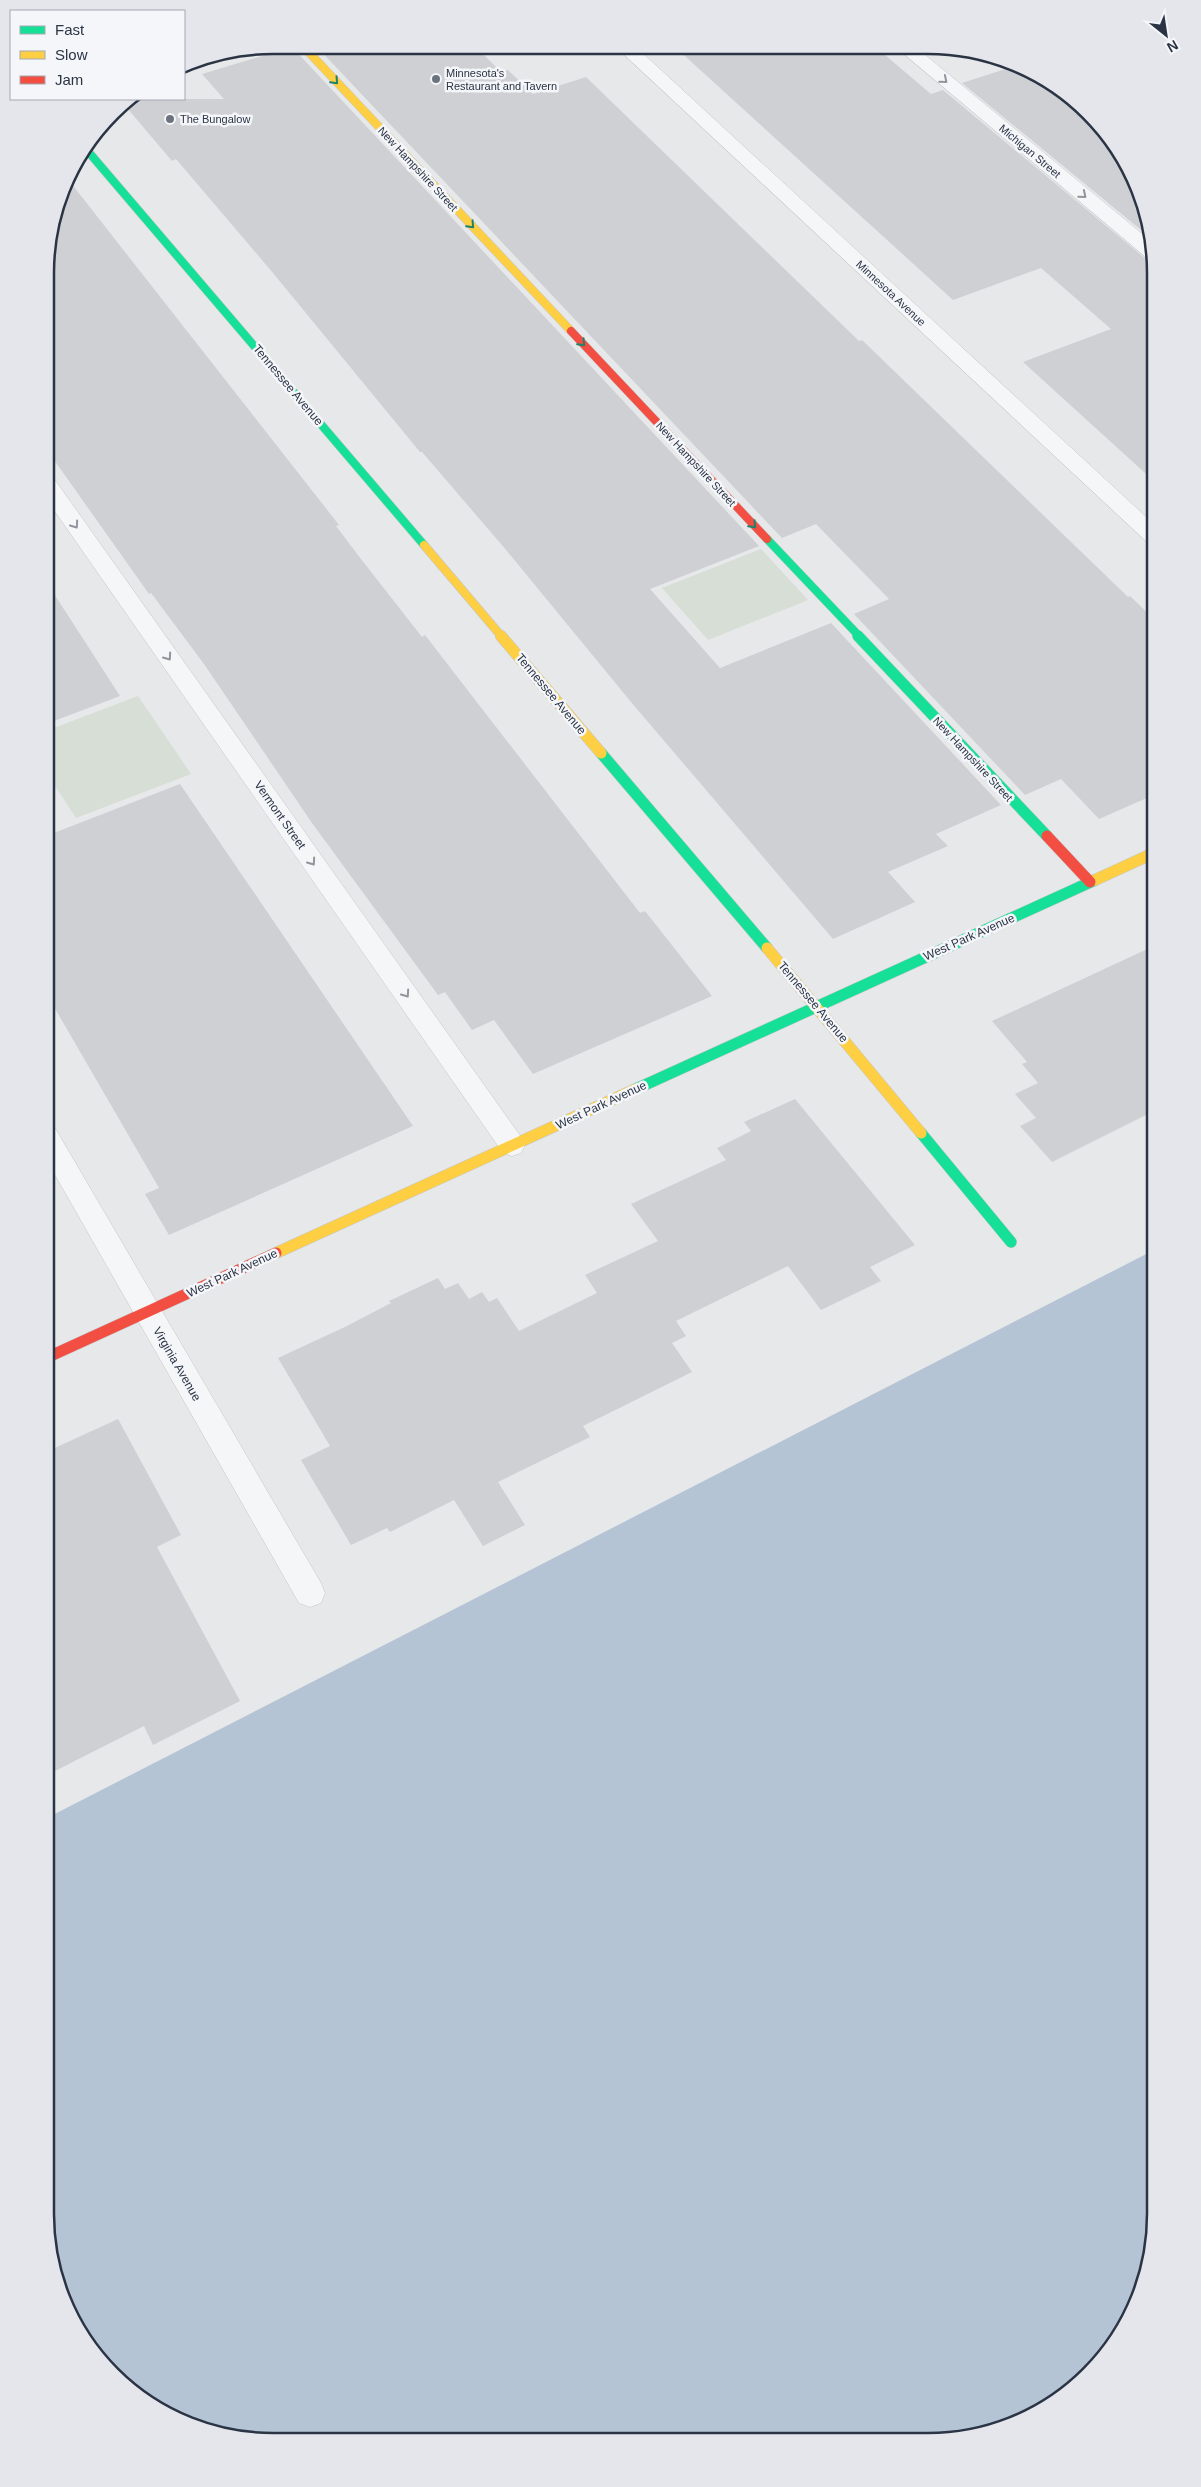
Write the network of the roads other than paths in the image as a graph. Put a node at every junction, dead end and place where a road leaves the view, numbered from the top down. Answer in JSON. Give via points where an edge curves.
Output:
{"nodes":[{"id":1,"x":310,"y":54,"type":"edge"},
{"id":2,"x":633,"y":54,"type":"edge"},
{"id":3,"x":913,"y":54,"type":"edge"},
{"id":4,"x":90,"y":153,"type":"edge"},
{"id":5,"x":1145,"y":247,"type":"edge"},
{"id":6,"x":54,"y":495,"type":"edge"},
{"id":7,"x":1147,"y":530,"type":"edge"},
{"id":8,"x":1147,"y":856,"type":"edge"},
{"id":9,"x":1090,"y":882,"type":"junction"},
{"id":10,"x":817,"y":1006,"type":"junction"},
{"id":11,"x":512,"y":1145,"type":"junction"},
{"id":12,"x":54,"y":1148,"type":"edge"},
{"id":13,"x":1011,"y":1242,"type":"dead end"},
{"id":14,"x":147,"y":1312,"type":"junction"},
{"id":15,"x":54,"y":1354,"type":"edge"},
{"id":16,"x":310,"y":1593,"type":"dead end"}],
"edges":[{"from":1,"to":9,"type":"street","name":"New Hampshire Street","one_way":true},
{"from":2,"to":7,"type":"street","name":"Minnesota Avenue"},
{"from":3,"to":5,"type":"street","name":"Michigan Street","one_way":true},
{"from":4,"to":10,"type":"street","name":"Tennessee Avenue"},
{"from":6,"to":11,"type":"street","name":"Vermont Street","one_way":true},
{"from":8,"to":9,"type":"street","name":"West Park Avenue"},
{"from":9,"to":10,"type":"street","name":"West Park Avenue"},
{"from":10,"to":11,"type":"street","name":"West Park Avenue"},
{"from":10,"to":13,"type":"street","name":"Tennessee Avenue"},
{"from":11,"to":14,"type":"street","name":"West Park Avenue"},
{"from":12,"to":14,"type":"street","name":"Virginia Avenue"},
{"from":14,"to":15,"type":"street","name":"West Park Avenue"},
{"from":14,"to":16,"type":"street","name":"Virginia Avenue"}]}
